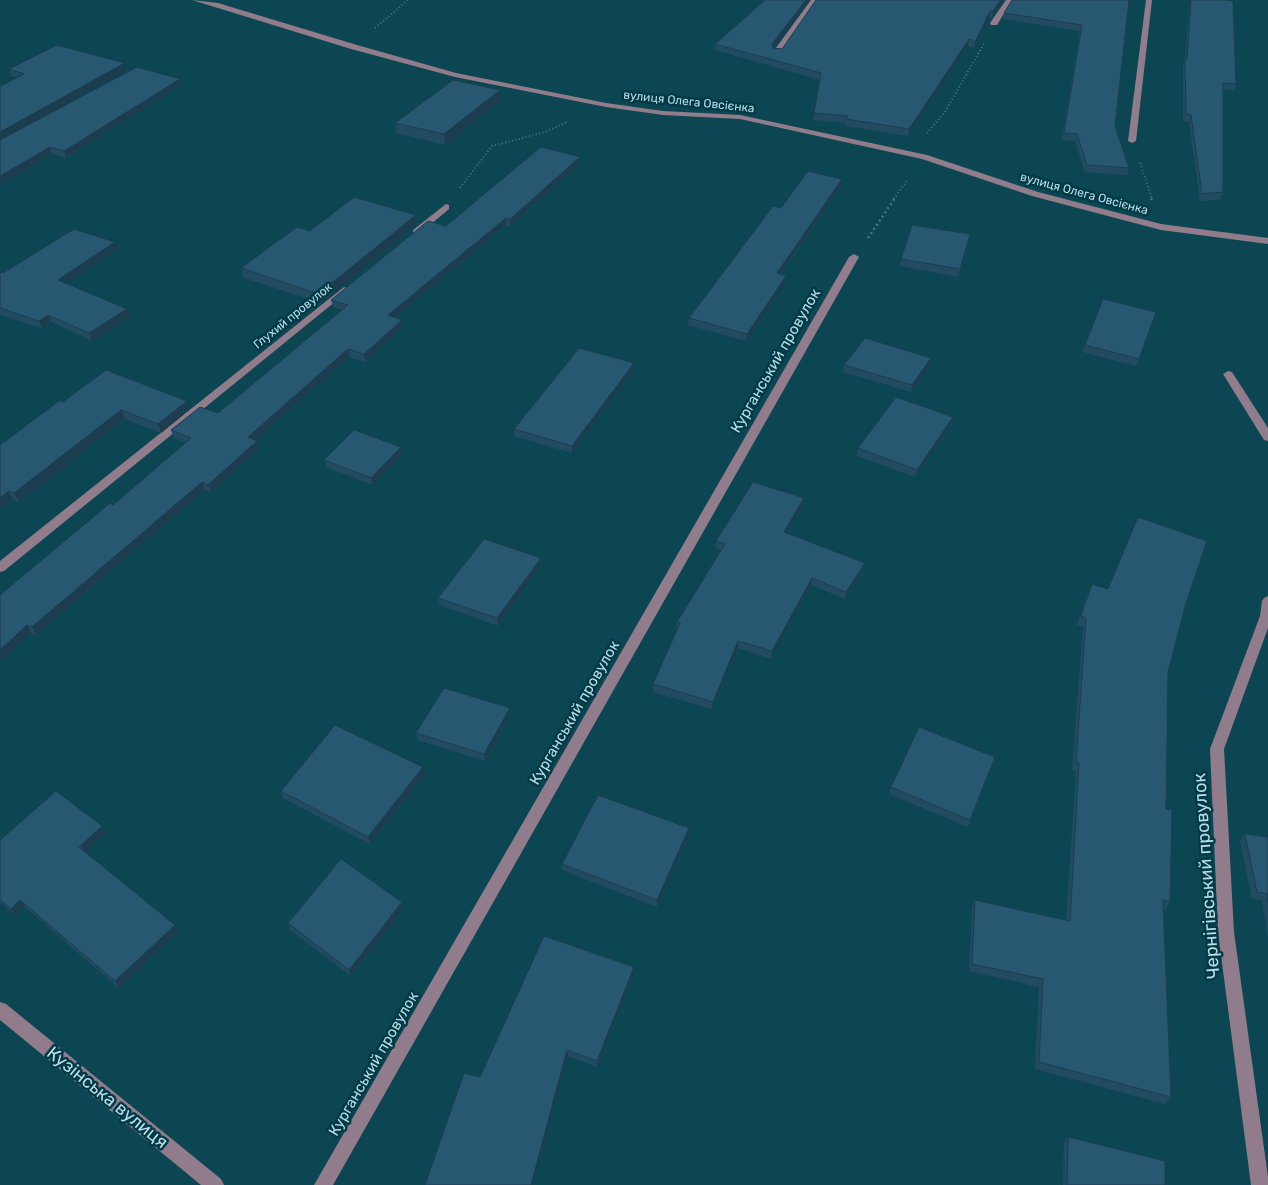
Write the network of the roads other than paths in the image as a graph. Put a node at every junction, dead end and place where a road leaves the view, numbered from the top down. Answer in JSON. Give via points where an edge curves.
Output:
{"nodes":[{"id":1,"x":196,"y":0,"type":"edge"},
{"id":2,"x":814,"y":0,"type":"edge"},
{"id":3,"x":1009,"y":0,"type":"edge"},
{"id":4,"x":1149,"y":0,"type":"edge"},
{"id":5,"x":994,"y":23,"type":"edge"},
{"id":6,"x":777,"y":52,"type":"edge"},
{"id":7,"x":1132,"y":141,"type":"road end"},
{"id":8,"x":446,"y":207,"type":"road end"},
{"id":9,"x":408,"y":238,"type":"edge"},
{"id":10,"x":1268,"y":241,"type":"edge"},
{"id":11,"x":854,"y":257,"type":"road end"},
{"id":12,"x":354,"y":282,"type":"edge"},
{"id":13,"x":1228,"y":374,"type":"dead end"},
{"id":14,"x":1268,"y":437,"type":"edge"},
{"id":15,"x":0,"y":568,"type":"edge"},
{"id":16,"x":1268,"y":601,"type":"edge"},
{"id":17,"x":0,"y":1010,"type":"edge"},
{"id":18,"x":215,"y":1185,"type":"edge"},
{"id":19,"x":323,"y":1185,"type":"edge"},
{"id":20,"x":1260,"y":1185,"type":"edge"}],
"edges":[{"from":1,"to":10,"type":"street","name":"вулиця Олега Овсієнка","via":[[455,75],[606,105],[663,113],[740,117],[924,157],[1035,194],[1161,227]]},
{"from":2,"to":6,"type":"street"},
{"from":3,"to":5,"type":"street"},
{"from":4,"to":7,"type":"street"},
{"from":8,"to":9,"type":"street"},
{"from":11,"to":19,"type":"street","name":"Курганський провулок"},
{"from":12,"to":15,"type":"street","name":"Глухий провулок"},
{"from":13,"to":14,"type":"street"},
{"from":16,"to":20,"type":"street","name":"Чернігівський провулок","via":[[1266,616],[1217,749],[1226,932]]},
{"from":17,"to":18,"type":"street","name":"Кузінська вулиця"}]}
